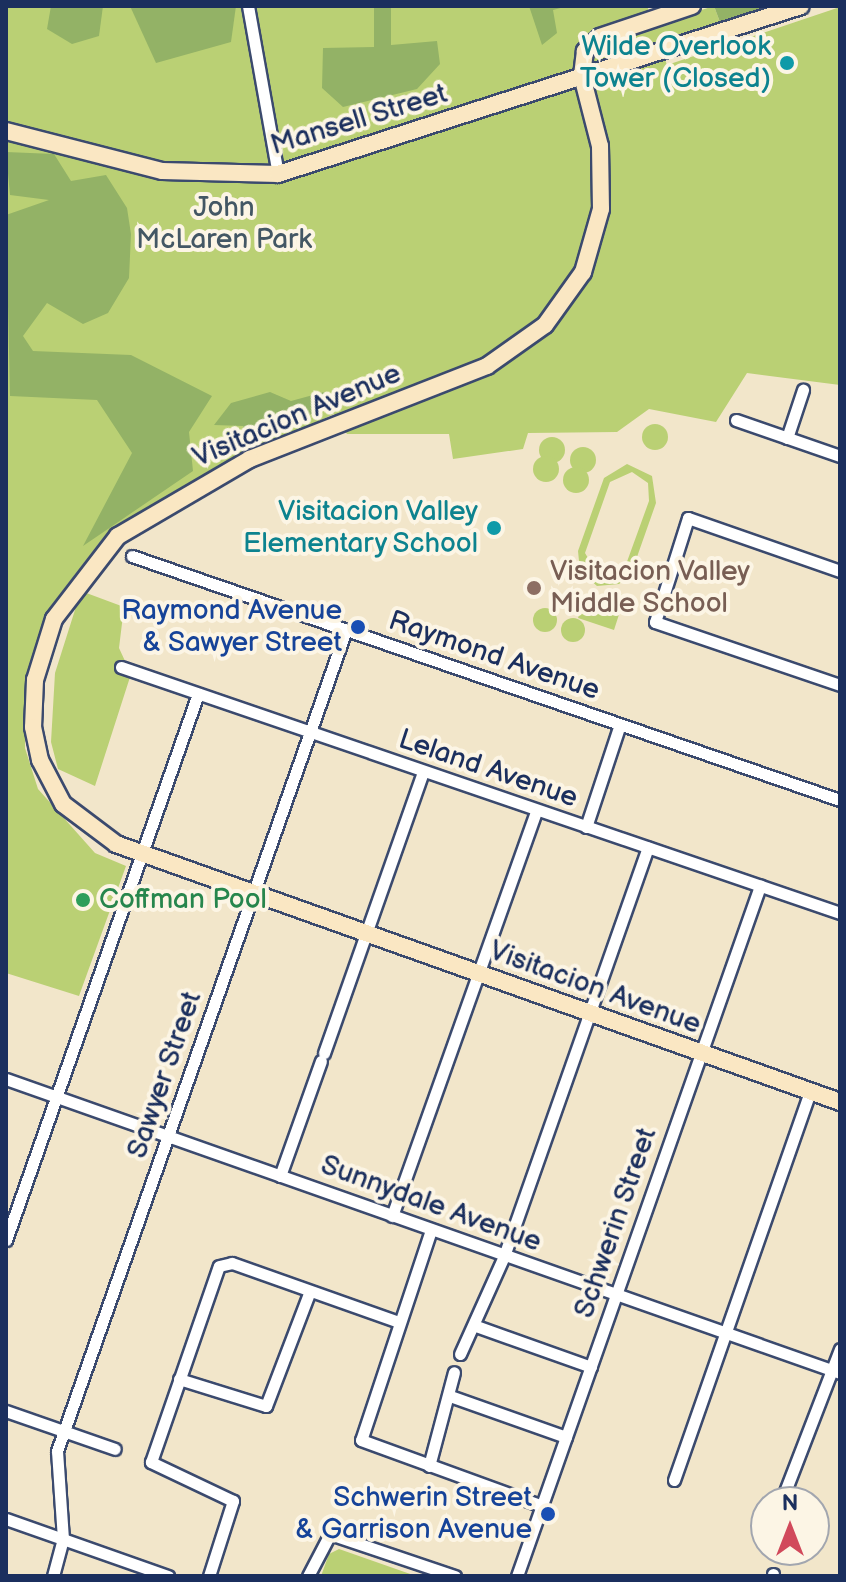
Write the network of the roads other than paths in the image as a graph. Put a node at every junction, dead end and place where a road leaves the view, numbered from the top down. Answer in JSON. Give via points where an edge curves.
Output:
{"nodes":[{"id":1,"x":248,"y":6,"type":"edge"},
{"id":2,"x":692,"y":6,"type":"edge"},
{"id":3,"x":801,"y":6,"type":"edge"},
{"id":4,"x":659,"y":11,"type":"edge"},
{"id":5,"x":582,"y":76,"type":"junction"},
{"id":6,"x":6,"y":131,"type":"edge"},
{"id":7,"x":278,"y":174,"type":"junction"},
{"id":8,"x":803,"y":390,"type":"dead end"},
{"id":9,"x":736,"y":420,"type":"dead end"},
{"id":10,"x":787,"y":438,"type":"junction"},
{"id":11,"x":840,"y":456,"type":"edge"},
{"id":12,"x":132,"y":556,"type":"dead end"},
{"id":13,"x":840,"y":571,"type":"edge"},
{"id":14,"x":346,"y":630,"type":"junction"},
{"id":15,"x":121,"y":667,"type":"dead end"},
{"id":16,"x":840,"y":685,"type":"edge"},
{"id":17,"x":198,"y":694,"type":"junction"},
{"id":18,"x":620,"y":724,"type":"junction"},
{"id":19,"x":311,"y":734,"type":"junction"},
{"id":20,"x":423,"y":772,"type":"junction"},
{"id":21,"x":840,"y":800,"type":"edge"},
{"id":22,"x":536,"y":811,"type":"junction"},
{"id":23,"x":586,"y":827,"type":"junction"},
{"id":24,"x":648,"y":848,"type":"junction"},
{"id":25,"x":142,"y":854,"type":"junction"},
{"id":26,"x":760,"y":886,"type":"junction"},
{"id":27,"x":254,"y":895,"type":"junction"},
{"id":28,"x":840,"y":913,"type":"edge"},
{"id":29,"x":366,"y":934,"type":"junction"},
{"id":30,"x":477,"y":974,"type":"junction"},
{"id":31,"x":590,"y":1013,"type":"junction"},
{"id":32,"x":701,"y":1053,"type":"junction"},
{"id":33,"x":6,"y":1079,"type":"edge"},
{"id":34,"x":810,"y":1092,"type":"junction"},
{"id":35,"x":56,"y":1097,"type":"junction"},
{"id":36,"x":840,"y":1102,"type":"edge"},
{"id":37,"x":169,"y":1137,"type":"junction"},
{"id":38,"x":280,"y":1176,"type":"junction"},
{"id":39,"x":11,"y":1208,"type":"edge"},
{"id":40,"x":392,"y":1216,"type":"junction"},
{"id":41,"x":431,"y":1230,"type":"junction"},
{"id":42,"x":6,"y":1240,"type":"edge"},
{"id":43,"x":504,"y":1256,"type":"junction"},
{"id":44,"x":310,"y":1291,"type":"junction"},
{"id":45,"x":617,"y":1295,"type":"junction"},
{"id":46,"x":399,"y":1322,"type":"junction"},
{"id":47,"x":476,"y":1326,"type":"junction"},
{"id":48,"x":725,"y":1333,"type":"junction"},
{"id":49,"x":840,"y":1349,"type":"edge"},
{"id":50,"x":460,"y":1354,"type":"dead end"},
{"id":51,"x":591,"y":1367,"type":"junction"},
{"id":52,"x":834,"y":1371,"type":"edge"},
{"id":53,"x":454,"y":1372,"type":"dead end"},
{"id":54,"x":179,"y":1379,"type":"junction"},
{"id":55,"x":450,"y":1396,"type":"junction"},
{"id":56,"x":6,"y":1411,"type":"edge"},
{"id":57,"x":64,"y":1432,"type":"junction"},
{"id":58,"x":566,"y":1437,"type":"junction"},
{"id":59,"x":115,"y":1449,"type":"dead end"},
{"id":60,"x":429,"y":1466,"type":"junction"},
{"id":61,"x":674,"y":1480,"type":"dead end"},
{"id":62,"x":787,"y":1486,"type":"edge"},
{"id":63,"x":542,"y":1506,"type":"junction"},
{"id":64,"x":6,"y":1519,"type":"edge"},
{"id":65,"x":63,"y":1539,"type":"junction"},
{"id":66,"x":53,"y":1576,"type":"edge"},
{"id":67,"x":168,"y":1576,"type":"edge"},
{"id":68,"x":209,"y":1576,"type":"edge"},
{"id":69,"x":308,"y":1576,"type":"edge"},
{"id":70,"x":455,"y":1576,"type":"edge"},
{"id":71,"x":517,"y":1576,"type":"edge"}],
"edges":[{"from":1,"to":7,"type":"street"},
{"from":2,"to":4,"type":"street"},
{"from":3,"to":5,"type":"street","name":"Mansell Street"},
{"from":4,"to":5,"type":"street","via":[[594,40]]},
{"from":5,"to":7,"type":"street","name":"Mansell Street"},
{"from":5,"to":25,"type":"street","name":"Visitacion Avenue","via":[[600,146],[601,209],[583,272],[545,325],[487,366],[322,427],[162,506],[105,548],[61,606],[35,680],[40,760],[74,816]]},
{"from":6,"to":7,"type":"street","name":"Mansell Street","via":[[162,171]]},
{"from":8,"to":10,"type":"street"},
{"from":9,"to":10,"type":"street"},
{"from":10,"to":11,"type":"street"},
{"from":12,"to":14,"type":"street","name":"Raymond Avenue"},
{"from":13,"to":16,"type":"street","via":[[688,518],[655,622]]},
{"from":14,"to":18,"type":"street","name":"Raymond Avenue"},
{"from":14,"to":19,"type":"street","name":"Sawyer Street"},
{"from":15,"to":17,"type":"street","name":"Leland Avenue"},
{"from":17,"to":19,"type":"street","name":"Leland Avenue"},
{"from":17,"to":25,"type":"street"},
{"from":18,"to":21,"type":"street","name":"Raymond Avenue"},
{"from":18,"to":23,"type":"street"},
{"from":19,"to":20,"type":"street","name":"Leland Avenue"},
{"from":19,"to":27,"type":"street","name":"Sawyer Street"},
{"from":20,"to":22,"type":"street","name":"Leland Avenue"},
{"from":20,"to":29,"type":"street"},
{"from":22,"to":23,"type":"street","name":"Leland Avenue"},
{"from":22,"to":30,"type":"street"},
{"from":23,"to":24,"type":"street","name":"Leland Avenue"},
{"from":24,"to":26,"type":"street","name":"Leland Avenue"},
{"from":24,"to":31,"type":"street"},
{"from":25,"to":27,"type":"street","name":"Visitacion Avenue"},
{"from":25,"to":35,"type":"street"},
{"from":26,"to":28,"type":"street","name":"Leland Avenue"},
{"from":26,"to":32,"type":"street","name":"Schwerin Street"},
{"from":27,"to":29,"type":"street","name":"Visitacion Avenue"},
{"from":27,"to":37,"type":"street","name":"Sawyer Street"},
{"from":29,"to":30,"type":"street","name":"Visitacion Avenue"},
{"from":29,"to":38,"type":"street"},
{"from":30,"to":31,"type":"street","name":"Visitacion Avenue"},
{"from":30,"to":40,"type":"street"},
{"from":31,"to":32,"type":"street","name":"Visitacion Avenue"},
{"from":31,"to":43,"type":"street"},
{"from":32,"to":34,"type":"street","name":"Visitacion Avenue"},
{"from":32,"to":45,"type":"street","name":"Schwerin Street"},
{"from":33,"to":35,"type":"street","name":"Sunnydale Avenue"},
{"from":34,"to":36,"type":"street","name":"Visitacion Avenue"},
{"from":34,"to":48,"type":"street"},
{"from":35,"to":37,"type":"street","name":"Sunnydale Avenue"},
{"from":35,"to":39,"type":"street"},
{"from":37,"to":38,"type":"street","name":"Sunnydale Avenue"},
{"from":37,"to":57,"type":"street","name":"Sawyer Street"},
{"from":38,"to":40,"type":"street","name":"Sunnydale Avenue"},
{"from":39,"to":42,"type":"street"},
{"from":40,"to":41,"type":"street","name":"Sunnydale Avenue"},
{"from":41,"to":43,"type":"street","name":"Sunnydale Avenue"},
{"from":41,"to":46,"type":"street"},
{"from":43,"to":45,"type":"street","name":"Sunnydale Avenue"},
{"from":43,"to":47,"type":"street"},
{"from":44,"to":46,"type":"street"},
{"from":44,"to":54,"type":"street","via":[[223,1264]]},
{"from":44,"to":54,"type":"street","via":[[266,1406]]},
{"from":45,"to":48,"type":"street","name":"Sunnydale Avenue"},
{"from":45,"to":51,"type":"street","name":"Schwerin Street"},
{"from":46,"to":60,"type":"street","via":[[360,1435]]},
{"from":47,"to":50,"type":"street"},
{"from":47,"to":51,"type":"street"},
{"from":48,"to":52,"type":"street","name":"Sunnydale Avenue"},
{"from":48,"to":61,"type":"street","via":[[721,1360]]},
{"from":49,"to":52,"type":"street"},
{"from":51,"to":58,"type":"street","name":"Schwerin Street"},
{"from":52,"to":62,"type":"street"},
{"from":53,"to":55,"type":"street"},
{"from":54,"to":68,"type":"street","via":[[151,1462],[233,1501]]},
{"from":55,"to":58,"type":"street"},
{"from":55,"to":60,"type":"street"},
{"from":56,"to":57,"type":"street"},
{"from":57,"to":59,"type":"street"},
{"from":57,"to":65,"type":"street","name":"Sawyer Street","via":[[56,1459]]},
{"from":58,"to":63,"type":"street","name":"Schwerin Street"},
{"from":60,"to":63,"type":"street"},
{"from":63,"to":71,"type":"street","name":"Schwerin Street"},
{"from":64,"to":65,"type":"street"},
{"from":65,"to":66,"type":"street"},
{"from":65,"to":67,"type":"street"},
{"from":69,"to":70,"type":"street","via":[[321,1540],[334,1534]]}]}
